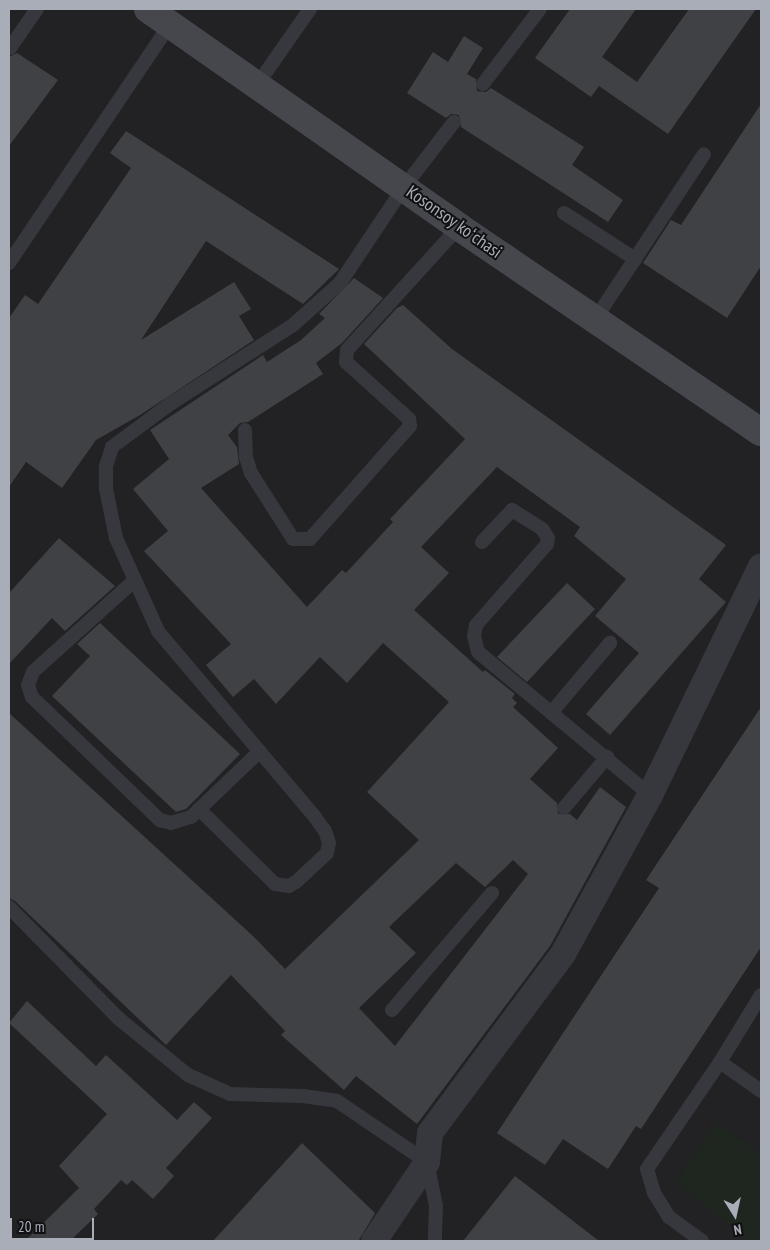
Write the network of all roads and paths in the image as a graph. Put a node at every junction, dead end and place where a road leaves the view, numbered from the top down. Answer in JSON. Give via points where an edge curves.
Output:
{"nodes":[{"id":1,"x":37,"y":9,"type":"edge"},
{"id":2,"x":310,"y":9,"type":"edge"},
{"id":3,"x":540,"y":9,"type":"edge"},
{"id":4,"x":159,"y":16,"type":"edge"},
{"id":5,"x":10,"y":48,"type":"dead end"},
{"id":6,"x":483,"y":84,"type":"dead end"},
{"id":7,"x":257,"y":85,"type":"junction"},
{"id":8,"x":454,"y":122,"type":"dead end"},
{"id":9,"x":704,"y":154,"type":"dead end"},
{"id":10,"x":404,"y":187,"type":"junction"},
{"id":11,"x":564,"y":213,"type":"dead end"},
{"id":12,"x":459,"y":226,"type":"junction"},
{"id":13,"x":635,"y":259,"type":"junction"},
{"id":14,"x":9,"y":263,"type":"edge"},
{"id":15,"x":596,"y":318,"type":"junction"},
{"id":16,"x":245,"y":430,"type":"dead end"},
{"id":17,"x":761,"y":432,"type":"edge"},
{"id":18,"x":482,"y":542,"type":"dead end"},
{"id":19,"x":761,"y":566,"type":"edge"},
{"id":20,"x":134,"y":580,"type":"junction"},
{"id":21,"x":610,"y":643,"type":"dead end"},
{"id":22,"x":551,"y":713,"type":"junction"},
{"id":23,"x":260,"y":750,"type":"junction"},
{"id":24,"x":606,"y":757,"type":"junction"},
{"id":25,"x":650,"y":795,"type":"junction"},
{"id":26,"x":199,"y":808,"type":"junction"},
{"id":27,"x":564,"y":808,"type":"dead end"},
{"id":28,"x":492,"y":893,"type":"dead end"},
{"id":29,"x":9,"y":907,"type":"edge"},
{"id":30,"x":761,"y":995,"type":"edge"},
{"id":31,"x":392,"y":1010,"type":"dead end"},
{"id":32,"x":720,"y":1062,"type":"junction"},
{"id":33,"x":761,"y":1091,"type":"edge"},
{"id":34,"x":427,"y":1162,"type":"junction"},
{"id":35,"x":374,"y":1241,"type":"edge"},
{"id":36,"x":435,"y":1241,"type":"edge"},
{"id":37,"x":702,"y":1241,"type":"edge"}],
"edges":[{"from":1,"to":5,"type":"lane"},
{"from":2,"to":7,"type":"lane"},
{"from":3,"to":6,"type":"lane"},
{"from":4,"to":7,"type":"main road","name":"Kosonsoy koʻchasi"},
{"from":4,"to":14,"type":"lane"},
{"from":7,"to":10,"type":"main road","name":"Kosonsoy koʻchasi"},
{"from":8,"to":10,"type":"lane"},
{"from":9,"to":13,"type":"lane"},
{"from":10,"to":12,"type":"main road","name":"Kosonsoy koʻchasi"},
{"from":10,"to":20,"type":"lane","via":[[358,260],[320,302],[293,325],[170,404],[112,447],[106,466],[106,489],[116,538]]},
{"from":11,"to":13,"type":"lane"},
{"from":12,"to":15,"type":"main road","name":"Kosonsoy koʻchasi"},
{"from":12,"to":16,"type":"lane","via":[[347,350],[346,362],[409,419],[410,426],[310,539],[293,539],[251,473],[246,457]]},
{"from":13,"to":15,"type":"lane"},
{"from":15,"to":17,"type":"main road","name":"Kosonsoy koʻchasi"},
{"from":18,"to":22,"type":"lane","via":[[512,510],[546,533],[547,544],[476,624],[474,636],[478,652]]},
{"from":19,"to":25,"type":"street"},
{"from":20,"to":23,"type":"lane","via":[[158,631]]},
{"from":20,"to":26,"type":"lane","via":[[34,672],[28,685],[29,692],[160,820],[182,822]]},
{"from":21,"to":22,"type":"lane"},
{"from":22,"to":24,"type":"lane"},
{"from":23,"to":26,"type":"lane"},
{"from":23,"to":26,"type":"lane","via":[[325,831],[329,843],[327,853],[290,886],[275,884]]},
{"from":24,"to":25,"type":"lane"},
{"from":24,"to":27,"type":"lane"},
{"from":25,"to":34,"type":"street","via":[[563,954],[430,1133]]},
{"from":28,"to":31,"type":"lane"},
{"from":29,"to":34,"type":"lane","via":[[118,1018],[188,1075],[230,1094],[303,1096],[337,1101]]},
{"from":30,"to":32,"type":"lane"},
{"from":32,"to":33,"type":"lane"},
{"from":32,"to":37,"type":"lane","via":[[647,1169],[654,1193],[669,1217]]},
{"from":34,"to":35,"type":"street"},
{"from":34,"to":36,"type":"lane","via":[[436,1206]]}]}
